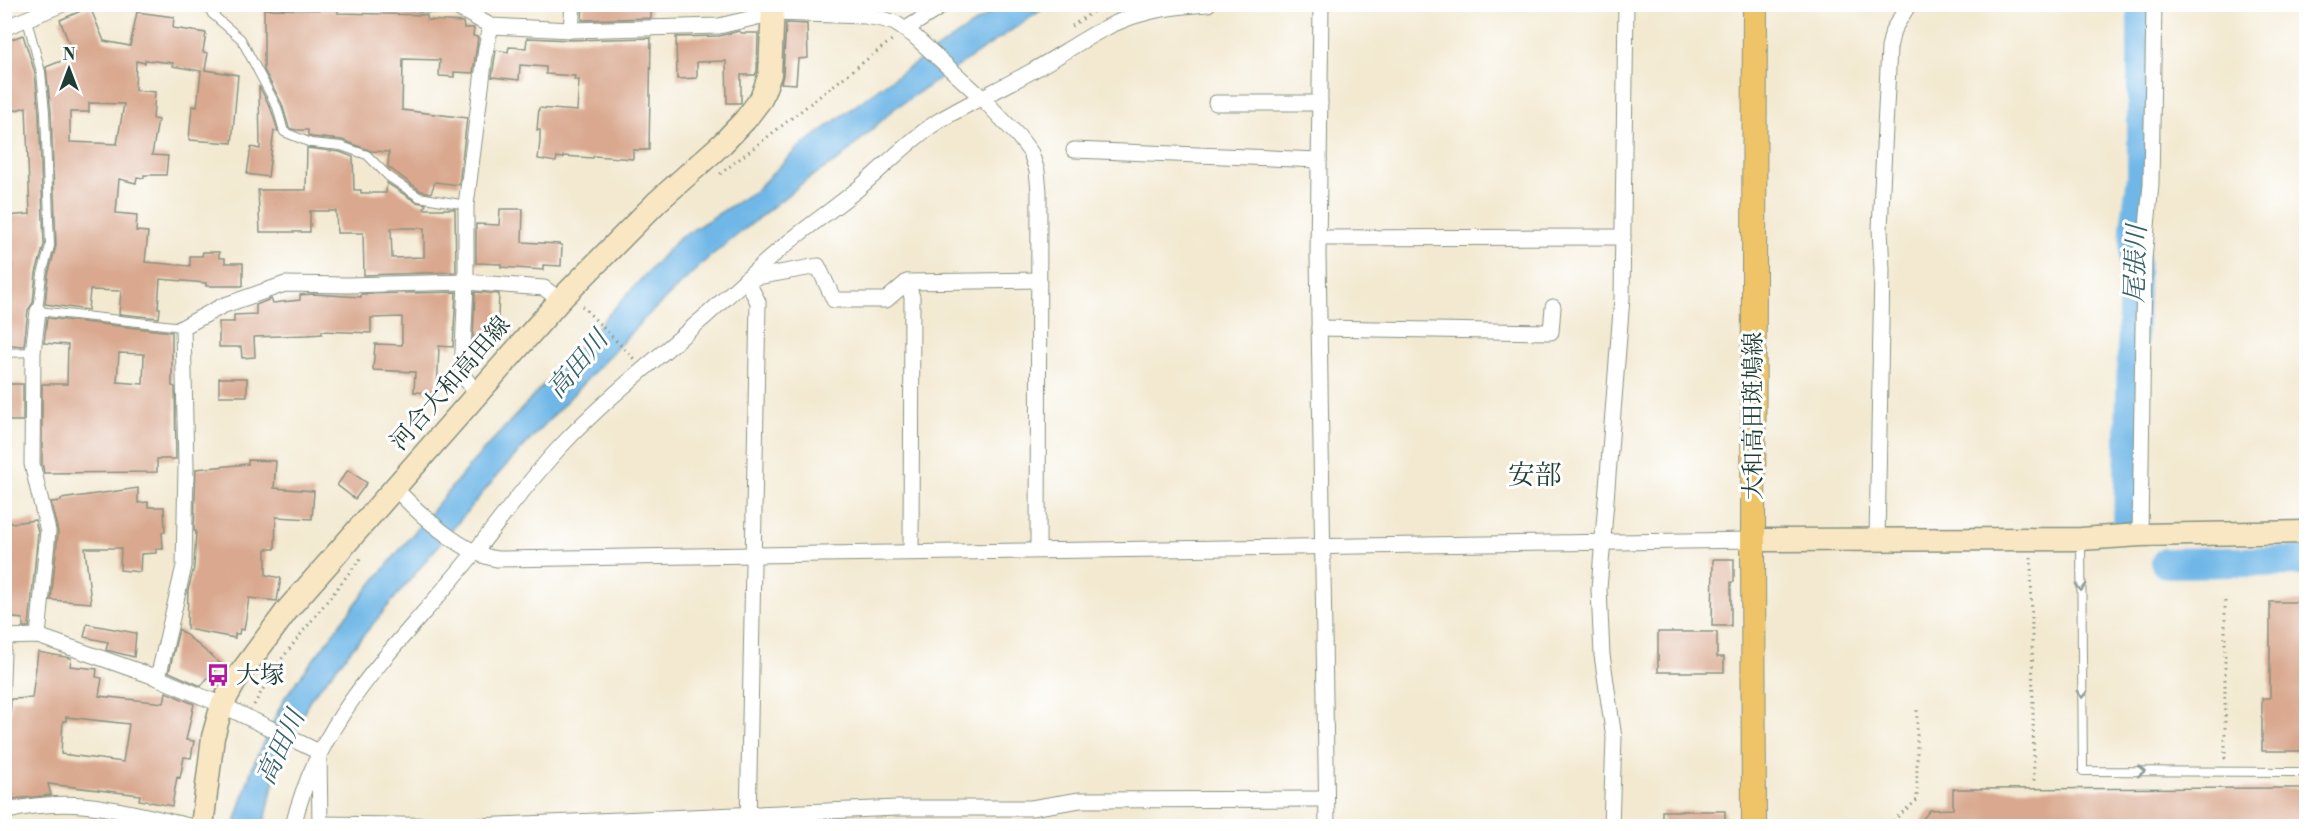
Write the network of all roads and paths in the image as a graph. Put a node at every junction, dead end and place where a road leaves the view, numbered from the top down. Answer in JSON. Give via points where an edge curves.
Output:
{"nodes":[{"id":1,"x":63,"y":4,"type":"edge"},
{"id":2,"x":207,"y":4,"type":"edge"},
{"id":3,"x":415,"y":4,"type":"edge"},
{"id":4,"x":573,"y":4,"type":"edge"},
{"id":5,"x":945,"y":4,"type":"edge"},
{"id":6,"x":1208,"y":4,"type":"edge"},
{"id":7,"x":1321,"y":4,"type":"edge"},
{"id":8,"x":1626,"y":4,"type":"edge"},
{"id":9,"x":1755,"y":4,"type":"edge"},
{"id":10,"x":1909,"y":4,"type":"edge"},
{"id":11,"x":2154,"y":4,"type":"edge"},
{"id":12,"x":773,"y":9,"type":"edge"},
{"id":13,"x":27,"y":20,"type":"junction"},
{"id":14,"x":492,"y":26,"type":"junction"},
{"id":15,"x":4,"y":28,"type":"edge"},
{"id":16,"x":571,"y":30,"type":"junction"},
{"id":17,"x":909,"y":32,"type":"junction"},
{"id":18,"x":977,"y":94,"type":"junction"},
{"id":19,"x":1216,"y":103,"type":"dead end"},
{"id":20,"x":1320,"y":103,"type":"junction"},
{"id":21,"x":1074,"y":150,"type":"dead end"},
{"id":22,"x":1319,"y":160,"type":"junction"},
{"id":23,"x":717,"y":177,"type":"dead end"},
{"id":24,"x":466,"y":205,"type":"junction"},
{"id":25,"x":1623,"y":237,"type":"junction"},
{"id":26,"x":1318,"y":238,"type":"junction"},
{"id":27,"x":746,"y":279,"type":"junction"},
{"id":28,"x":1040,"y":280,"type":"junction"},
{"id":29,"x":466,"y":282,"type":"junction"},
{"id":30,"x":907,"y":282,"type":"junction"},
{"id":31,"x":590,"y":299,"type":"dead end"},
{"id":32,"x":567,"y":307,"type":"junction"},
{"id":33,"x":1553,"y":307,"type":"dead end"},
{"id":34,"x":585,"y":308,"type":"dead end"},
{"id":35,"x":38,"y":311,"type":"junction"},
{"id":36,"x":183,"y":327,"type":"junction"},
{"id":37,"x":1318,"y":328,"type":"junction"},
{"id":38,"x":33,"y":352,"type":"junction"},
{"id":39,"x":4,"y":353,"type":"edge"},
{"id":40,"x":637,"y":363,"type":"dead end"},
{"id":41,"x":477,"y":394,"type":"junction"},
{"id":42,"x":401,"y":495,"type":"junction"},
{"id":43,"x":2307,"y":532,"type":"edge"},
{"id":44,"x":2140,"y":535,"type":"junction"},
{"id":45,"x":2081,"y":539,"type":"junction"},
{"id":46,"x":1753,"y":540,"type":"junction"},
{"id":47,"x":1877,"y":540,"type":"junction"},
{"id":48,"x":1601,"y":542,"type":"junction"},
{"id":49,"x":1321,"y":546,"type":"junction"},
{"id":50,"x":1038,"y":550,"type":"junction"},
{"id":51,"x":470,"y":551,"type":"junction"},
{"id":52,"x":911,"y":552,"type":"junction"},
{"id":53,"x":2031,"y":554,"type":"dead end"},
{"id":54,"x":364,"y":555,"type":"dead end"},
{"id":55,"x":752,"y":555,"type":"junction"},
{"id":56,"x":2225,"y":601,"type":"dead end"},
{"id":57,"x":38,"y":636,"type":"junction"},
{"id":58,"x":6,"y":637,"type":"edge"},
{"id":59,"x":158,"y":678,"type":"junction"},
{"id":60,"x":222,"y":705,"type":"junction"},
{"id":61,"x":1917,"y":706,"type":"dead end"},
{"id":62,"x":243,"y":716,"type":"junction"},
{"id":63,"x":4,"y":719,"type":"edge"},
{"id":64,"x":316,"y":751,"type":"junction"},
{"id":65,"x":2235,"y":758,"type":"dead end"},
{"id":66,"x":2307,"y":772,"type":"edge"},
{"id":67,"x":2034,"y":784,"type":"dead end"},
{"id":68,"x":1326,"y":799,"type":"junction"},
{"id":69,"x":4,"y":812,"type":"edge"},
{"id":70,"x":748,"y":821,"type":"edge"},
{"id":71,"x":320,"y":825,"type":"edge"},
{"id":72,"x":189,"y":826,"type":"edge"},
{"id":73,"x":202,"y":826,"type":"edge"},
{"id":74,"x":293,"y":826,"type":"edge"},
{"id":75,"x":477,"y":826,"type":"edge"},
{"id":76,"x":1327,"y":826,"type":"edge"},
{"id":77,"x":1611,"y":826,"type":"edge"},
{"id":78,"x":1754,"y":826,"type":"edge"},
{"id":79,"x":1877,"y":826,"type":"edge"}],
"edges":[{"from":1,"to":13,"type":"street"},
{"from":2,"to":24,"type":"lane","via":[[212,14],[241,39],[277,107],[284,132],[311,143],[341,146],[367,155],[389,177],[419,197]]},
{"from":3,"to":14,"type":"street","via":[[456,7]]},
{"from":4,"to":16,"type":"street"},
{"from":5,"to":17,"type":"street"},
{"from":6,"to":18,"type":"street","via":[[1142,13],[1107,27],[1030,72]]},
{"from":7,"to":20,"type":"street"},
{"from":8,"to":25,"type":"street"},
{"from":9,"to":46,"type":"main road","name":"大和高田斑鳩線"},
{"from":10,"to":47,"type":"street","via":[[1890,37],[1889,48],[1880,228]]},
{"from":11,"to":44,"type":"street","via":[[2151,184],[2144,259]]},
{"from":12,"to":16,"type":"street","via":[[719,26]]},
{"from":12,"to":17,"type":"street","via":[[865,16],[896,23]]},
{"from":12,"to":32,"type":"main road","name":"河合大和高田線","via":[[770,74],[761,99],[723,143],[657,202]]},
{"from":13,"to":15,"type":"street"},
{"from":13,"to":35,"type":"lane","via":[[41,72],[45,112],[50,246]]},
{"from":14,"to":16,"type":"street"},
{"from":14,"to":24,"type":"street"},
{"from":17,"to":18,"type":"street"},
{"from":17,"to":23,"type":"path"},
{"from":18,"to":27,"type":"street","via":[[910,142]]},
{"from":18,"to":28,"type":"street","via":[[1031,153],[1040,191]]},
{"from":19,"to":20,"type":"street"},
{"from":20,"to":22,"type":"street"},
{"from":21,"to":22,"type":"street"},
{"from":22,"to":26,"type":"street"},
{"from":24,"to":29,"type":"street"},
{"from":25,"to":26,"type":"street"},
{"from":25,"to":48,"type":"street","via":[[1622,298]]},
{"from":26,"to":37,"type":"street"},
{"from":27,"to":30,"type":"street","via":[[818,266],[834,300],[886,300]]},
{"from":27,"to":51,"type":"street","via":[[562,445]]},
{"from":27,"to":55,"type":"street","via":[[758,302]]},
{"from":28,"to":30,"type":"street"},
{"from":28,"to":50,"type":"street"},
{"from":29,"to":32,"type":"street","via":[[544,288]]},
{"from":29,"to":36,"type":"street","via":[[285,284],[222,306]]},
{"from":29,"to":41,"type":"street","via":[[462,374]]},
{"from":30,"to":52,"type":"street","via":[[912,297]]},
{"from":31,"to":32,"type":"path"},
{"from":32,"to":41,"type":"main road","name":"河合大和高田線"},
{"from":33,"to":37,"type":"street","via":[[1551,332]]},
{"from":34,"to":40,"type":"path"},
{"from":35,"to":36,"type":"lane"},
{"from":35,"to":38,"type":"street"},
{"from":36,"to":59,"type":"street","via":[[184,566]]},
{"from":37,"to":49,"type":"street"},
{"from":38,"to":39,"type":"lane"},
{"from":38,"to":57,"type":"street","via":[[32,464],[48,531]]},
{"from":41,"to":42,"type":"main road","name":"河合大和高田線"},
{"from":42,"to":51,"type":"street"},
{"from":42,"to":60,"type":"main road","name":"河合大和高田線","via":[[274,626]]},
{"from":43,"to":44,"type":"main road"},
{"from":44,"to":45,"type":"main road"},
{"from":45,"to":47,"type":"main road"},
{"from":45,"to":66,"type":"lane","one_way":true,"via":[[2083,771]]},
{"from":46,"to":47,"type":"main road"},
{"from":46,"to":48,"type":"street"},
{"from":46,"to":78,"type":"main road","name":"大和高田斑鳩線"},
{"from":48,"to":49,"type":"street"},
{"from":48,"to":77,"type":"street","via":[[1599,620],[1614,738]]},
{"from":49,"to":50,"type":"street"},
{"from":49,"to":68,"type":"street"},
{"from":50,"to":52,"type":"street"},
{"from":51,"to":55,"type":"street","via":[[497,560]]},
{"from":51,"to":64,"type":"street","via":[[357,692]]},
{"from":52,"to":55,"type":"street"},
{"from":53,"to":67,"type":"path"},
{"from":54,"to":62,"type":"path","via":[[298,636],[255,705]]},
{"from":55,"to":70,"type":"street"},
{"from":56,"to":65,"type":"path","via":[[2225,758]]},
{"from":57,"to":58,"type":"street"},
{"from":57,"to":59,"type":"street"},
{"from":58,"to":63,"type":"lane"},
{"from":59,"to":60,"type":"street"},
{"from":60,"to":62,"type":"street"},
{"from":60,"to":73,"type":"main road","name":"河合大和高田線","via":[[213,737]]},
{"from":61,"to":79,"type":"path","via":[[1917,800],[1887,826]]},
{"from":62,"to":64,"type":"street"},
{"from":64,"to":71,"type":"street"},
{"from":64,"to":74,"type":"street"},
{"from":68,"to":70,"type":"street","via":[[1080,800],[1030,808],[930,807]]},
{"from":68,"to":76,"type":"street"},
{"from":69,"to":72,"type":"street","via":[[60,803],[112,808]]},
{"from":70,"to":75,"type":"street"},
{"from":71,"to":75,"type":"street"}]}
